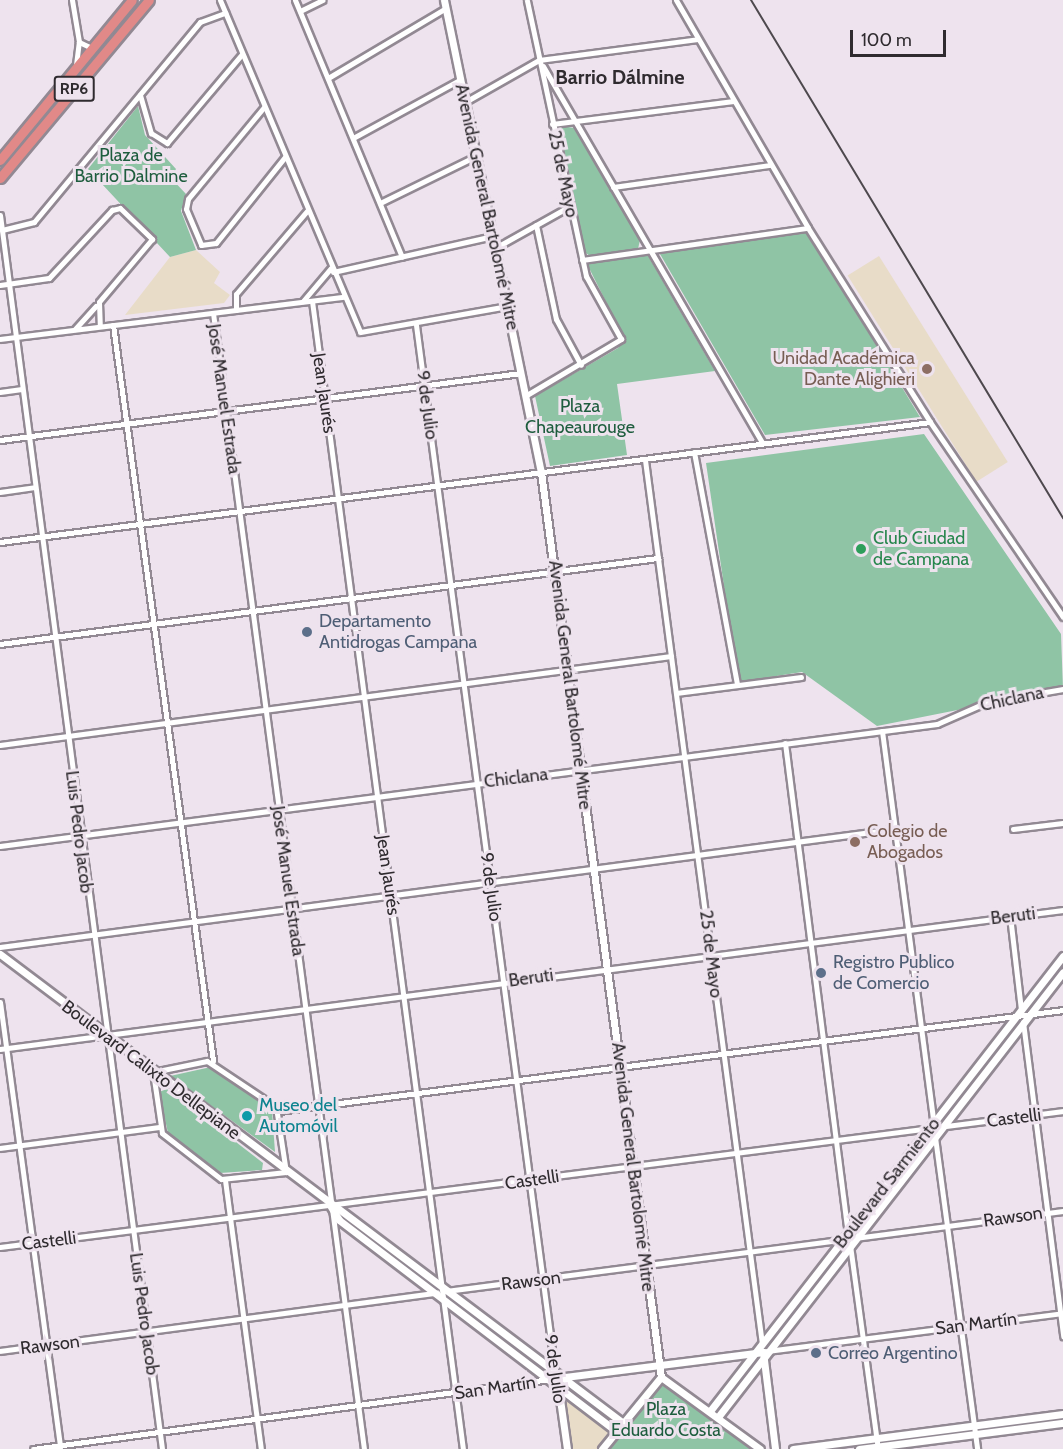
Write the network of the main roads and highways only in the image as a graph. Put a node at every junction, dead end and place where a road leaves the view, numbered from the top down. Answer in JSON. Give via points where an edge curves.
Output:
{"nodes":[{"id":1,"x":132,"y":0,"type":"edge"},
{"id":2,"x":149,"y":0,"type":"edge"},
{"id":3,"x":445,"y":4,"type":"edge"},
{"id":4,"x":0,"y":160,"type":"edge"},
{"id":5,"x":0,"y":178,"type":"edge"},
{"id":6,"x":0,"y":954,"type":"edge"},
{"id":7,"x":1063,"y":956,"type":"edge"},
{"id":8,"x":1063,"y":972,"type":"edge"},
{"id":9,"x":331,"y":1207,"type":"junction"},
{"id":10,"x":849,"y":1240,"type":"junction"},
{"id":11,"x":445,"y":1292,"type":"junction"},
{"id":12,"x":763,"y":1352,"type":"junction"},
{"id":13,"x":659,"y":1366,"type":"junction"},
{"id":14,"x":661,"y":1377,"type":"junction"},
{"id":15,"x":556,"y":1378,"type":"junction"},
{"id":16,"x":710,"y":1411,"type":"junction"},
{"id":17,"x":1063,"y":1414,"type":"edge"},
{"id":18,"x":718,"y":1417,"type":"junction"},
{"id":19,"x":623,"y":1423,"type":"junction"},
{"id":20,"x":1063,"y":1423,"type":"edge"},
{"id":21,"x":616,"y":1431,"type":"junction"},
{"id":22,"x":878,"y":1448,"type":"edge"},
{"id":23,"x":567,"y":1449,"type":"edge"},
{"id":24,"x":602,"y":1449,"type":"edge"},
{"id":25,"x":760,"y":1449,"type":"edge"},
{"id":26,"x":775,"y":1449,"type":"edge"},
{"id":27,"x":793,"y":1449,"type":"edge"},
{"id":28,"x":859,"y":1449,"type":"edge"}],
"edges":[{"from":1,"to":4,"type":"highway","number":"RP6"},
{"from":2,"to":5,"type":"highway","number":"RP6"},
{"from":3,"to":13,"type":"main road","name":"Avenida General Bartolomé Mitre","via":[[541,472]]},
{"from":6,"to":9,"type":"main road","name":"Boulevard Calixto Dellepiane"},
{"from":7,"to":10,"type":"main road","name":"Boulevard Sarmiento"},
{"from":8,"to":10,"type":"main road","name":"Boulevard Sarmiento"},
{"from":9,"to":11,"type":"main road","name":"Boulevard Calixto Dellepiane","via":[[345,1211]]},
{"from":9,"to":11,"type":"main road","name":"Boulevard Calixto Dellepiane","via":[[339,1220],[435,1293]]},
{"from":10,"to":12,"type":"main road","name":"Boulevard Sarmiento"},
{"from":11,"to":15,"type":"main road","name":"Boulevard Calixto Dellepiane"},
{"from":12,"to":13,"type":"main road","name":"San Martín"},
{"from":12,"to":16,"type":"main road","name":"Boulevard Sarmiento"},
{"from":12,"to":18,"type":"main road","name":"Boulevard Sarmiento"},
{"from":12,"to":26,"type":"main road","name":"25 de Mayo"},
{"from":13,"to":14,"type":"main road","name":"Avenida General Bartolomé Mitre"},
{"from":13,"to":15,"type":"main road","name":"San Martín"},
{"from":14,"to":16,"type":"main road"},
{"from":14,"to":19,"type":"main road"},
{"from":15,"to":19,"type":"main road","name":"Boulevard Calixto Dellepiane"},
{"from":15,"to":21,"type":"main road","name":"Boulevard Calixto Dellepiane"},
{"from":15,"to":23,"type":"main road","name":"9 de Julio"},
{"from":16,"to":18,"type":"main road"},
{"from":17,"to":27,"type":"main road"},
{"from":18,"to":25,"type":"main road"},
{"from":19,"to":21,"type":"main road"},
{"from":20,"to":22,"type":"main road"},
{"from":21,"to":24,"type":"main road"},
{"from":22,"to":28,"type":"main road"}]}
